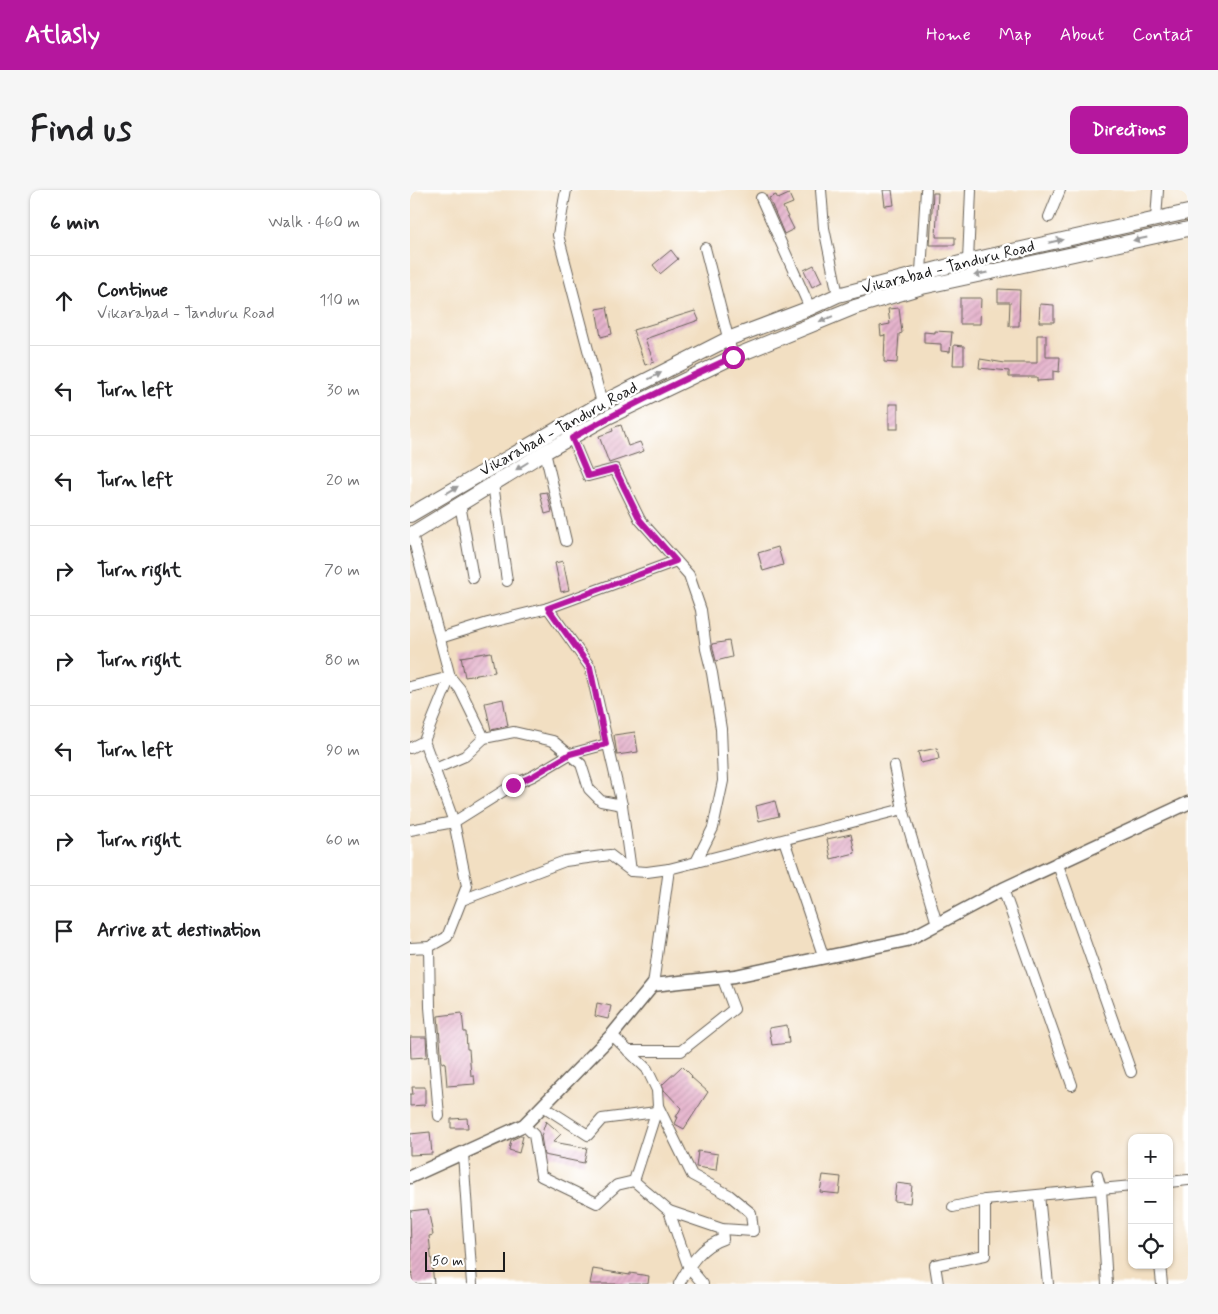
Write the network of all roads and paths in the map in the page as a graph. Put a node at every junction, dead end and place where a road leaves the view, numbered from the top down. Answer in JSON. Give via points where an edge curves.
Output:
{"nodes":[{"id":1,"x":566,"y":190,"type":"edge"},
{"id":2,"x":821,"y":190,"type":"edge"},
{"id":3,"x":926,"y":190,"type":"edge"},
{"id":4,"x":971,"y":190,"type":"edge"},
{"id":5,"x":1060,"y":190,"type":"edge"},
{"id":6,"x":1158,"y":190,"type":"edge"},
{"id":7,"x":761,"y":198,"type":"dead end"},
{"id":8,"x":1188,"y":212,"type":"edge"},
{"id":9,"x":1050,"y":217,"type":"dead end"},
{"id":10,"x":1156,"y":219,"type":"junction"},
{"id":11,"x":1188,"y":229,"type":"edge"},
{"id":12,"x":705,"y":248,"type":"dead end"},
{"id":13,"x":1021,"y":249,"type":"junction"},
{"id":14,"x":968,"y":261,"type":"junction"},
{"id":15,"x":1024,"y":264,"type":"junction"},
{"id":16,"x":921,"y":272,"type":"junction"},
{"id":17,"x":838,"y":296,"type":"junction"},
{"id":18,"x":810,"y":308,"type":"junction"},
{"id":19,"x":728,"y":339,"type":"junction"},
{"id":20,"x":733,"y":357,"type":"junction"},
{"id":21,"x":602,"y":403,"type":"junction"},
{"id":22,"x":572,"y":438,"type":"junction"},
{"id":23,"x":545,"y":452,"type":"junction"},
{"id":24,"x":493,"y":484,"type":"junction"},
{"id":25,"x":432,"y":502,"type":"junction"},
{"id":26,"x":460,"y":504,"type":"junction"},
{"id":27,"x":410,"y":515,"type":"edge"},
{"id":28,"x":442,"y":516,"type":"junction"},
{"id":29,"x":411,"y":535,"type":"edge"},
{"id":30,"x":566,"y":541,"type":"dead end"},
{"id":31,"x":676,"y":561,"type":"junction"},
{"id":32,"x":472,"y":578,"type":"dead end"},
{"id":33,"x":507,"y":581,"type":"dead end"},
{"id":34,"x":548,"y":608,"type":"junction"},
{"id":35,"x":440,"y":638,"type":"junction"},
{"id":36,"x":450,"y":677,"type":"junction"},
{"id":37,"x":410,"y":687,"type":"edge"},
{"id":38,"x":484,"y":738,"type":"junction"},
{"id":39,"x":424,"y":741,"type":"junction"},
{"id":40,"x":606,"y":744,"type":"junction"},
{"id":41,"x":410,"y":748,"type":"edge"},
{"id":42,"x":570,"y":754,"type":"junction"},
{"id":43,"x":894,"y":766,"type":"dead end"},
{"id":44,"x":435,"y":769,"type":"junction"},
{"id":45,"x":1188,"y":803,"type":"edge"},
{"id":46,"x":622,"y":805,"type":"junction"},
{"id":47,"x":903,"y":808,"type":"junction"},
{"id":48,"x":454,"y":822,"type":"junction"},
{"id":49,"x":410,"y":830,"type":"edge"},
{"id":50,"x":784,"y":840,"type":"junction"},
{"id":51,"x":696,"y":862,"type":"junction"},
{"id":52,"x":1057,"y":862,"type":"junction"},
{"id":53,"x":669,"y":869,"type":"junction"},
{"id":54,"x":631,"y":871,"type":"junction"},
{"id":55,"x":1003,"y":889,"type":"junction"},
{"id":56,"x":462,"y":900,"type":"junction"},
{"id":57,"x":937,"y":924,"type":"junction"},
{"id":58,"x":410,"y":948,"type":"edge"},
{"id":59,"x":429,"y":948,"type":"junction"},
{"id":60,"x":824,"y":958,"type":"junction"},
{"id":61,"x":722,"y":977,"type":"junction"},
{"id":62,"x":653,"y":986,"type":"junction"},
{"id":63,"x":612,"y":1035,"type":"junction"},
{"id":64,"x":628,"y":1051,"type":"junction"},
{"id":65,"x":1130,"y":1072,"type":"dead end"},
{"id":66,"x":1072,"y":1085,"type":"dead end"},
{"id":67,"x":543,"y":1106,"type":"junction"},
{"id":68,"x":657,"y":1109,"type":"junction"},
{"id":69,"x":439,"y":1116,"type":"dead end"},
{"id":70,"x":524,"y":1125,"type":"junction"},
{"id":71,"x":463,"y":1153,"type":"junction"},
{"id":72,"x":1097,"y":1175,"type":"dead end"},
{"id":73,"x":410,"y":1177,"type":"edge"},
{"id":74,"x":1188,"y":1180,"type":"edge"},
{"id":75,"x":634,"y":1181,"type":"junction"},
{"id":76,"x":1173,"y":1182,"type":"edge"},
{"id":77,"x":1128,"y":1186,"type":"edge"},
{"id":78,"x":1102,"y":1189,"type":"junction"},
{"id":79,"x":1039,"y":1195,"type":"junction"},
{"id":80,"x":985,"y":1200,"type":"junction"},
{"id":81,"x":953,"y":1207,"type":"dead end"},
{"id":82,"x":669,"y":1211,"type":"junction"},
{"id":83,"x":722,"y":1229,"type":"junction"},
{"id":84,"x":688,"y":1266,"type":"junction"},
{"id":85,"x":1160,"y":1269,"type":"edge"},
{"id":86,"x":472,"y":1284,"type":"edge"},
{"id":87,"x":679,"y":1284,"type":"edge"},
{"id":88,"x":703,"y":1284,"type":"edge"},
{"id":89,"x":938,"y":1284,"type":"edge"},
{"id":90,"x":1048,"y":1284,"type":"edge"},
{"id":91,"x":1107,"y":1284,"type":"edge"},
{"id":92,"x":1162,"y":1284,"type":"edge"}],
"edges":[{"from":1,"to":21,"type":"street","via":[[558,235]]},
{"from":2,"to":17,"type":"street","via":[[824,228]]},
{"from":3,"to":16,"type":"street"},
{"from":4,"to":14,"type":"street"},
{"from":5,"to":9,"type":"street"},
{"from":6,"to":10,"type":"street"},
{"from":7,"to":18,"type":"street"},
{"from":8,"to":10,"type":"main road","name":"Vikarabad - Tanduru Road"},
{"from":13,"to":10,"type":"main road","name":"Vikarabad - Tanduru Road","one_way":true},
{"from":11,"to":15,"type":"main road","name":"Vikarabad - Tanduru Road","one_way":true},
{"from":12,"to":19,"type":"street"},
{"from":13,"to":14,"type":"main road","name":"Vikarabad - Tanduru Road"},
{"from":13,"to":15,"type":"main road"},
{"from":14,"to":16,"type":"main road","name":"Vikarabad - Tanduru Road"},
{"from":15,"to":20,"type":"main road","name":"Vikarabad - Tanduru Road","one_way":true,"via":[[922,287],[855,307]]},
{"from":16,"to":17,"type":"main road","name":"Vikarabad - Tanduru Road"},
{"from":17,"to":18,"type":"main road","name":"Vikarabad - Tanduru Road"},
{"from":18,"to":19,"type":"main road","name":"Vikarabad - Tanduru Road"},
{"from":19,"to":20,"type":"street"},
{"from":21,"to":19,"type":"main road","name":"Vikarabad - Tanduru Road","one_way":true},
{"from":20,"to":22,"type":"main road","name":"Vikarabad - Tanduru Road","via":[[608,417]]},
{"from":25,"to":21,"type":"main road","name":"Vikarabad - Tanduru Road","one_way":true},
{"from":22,"to":23,"type":"main road","name":"Vikarabad - Tanduru Road"},
{"from":22,"to":31,"type":"street","via":[[588,476],[615,469],[640,520]]},
{"from":23,"to":24,"type":"main road","name":"Vikarabad - Tanduru Road","one_way":true},
{"from":23,"to":30,"type":"street"},
{"from":24,"to":26,"type":"main road","name":"Vikarabad - Tanduru Road"},
{"from":24,"to":33,"type":"street"},
{"from":25,"to":27,"type":"main road","name":"Vikarabad - Tanduru Road"},
{"from":25,"to":28,"type":"main road"},
{"from":26,"to":28,"type":"main road","name":"Vikarabad - Tanduru Road"},
{"from":26,"to":32,"type":"street"},
{"from":28,"to":29,"type":"main road","name":"Vikarabad - Tanduru Road"},
{"from":29,"to":35,"type":"street"},
{"from":31,"to":34,"type":"street"},
{"from":31,"to":51,"type":"street","via":[[689,575],[701,610],[721,729],[723,781],[713,828]]},
{"from":34,"to":35,"type":"street"},
{"from":34,"to":40,"type":"street","via":[[590,667]]},
{"from":35,"to":36,"type":"street"},
{"from":36,"to":37,"type":"street"},
{"from":36,"to":38,"type":"street","via":[[460,688]]},
{"from":36,"to":39,"type":"street"},
{"from":38,"to":42,"type":"street","via":[[514,732],[553,741]]},
{"from":38,"to":44,"type":"street","via":[[465,756]]},
{"from":39,"to":41,"type":"street"},
{"from":39,"to":44,"type":"street"},
{"from":40,"to":42,"type":"street"},
{"from":40,"to":46,"type":"street"},
{"from":42,"to":46,"type":"street","via":[[581,764],[590,789],[600,801]]},
{"from":42,"to":48,"type":"street"},
{"from":43,"to":47,"type":"street"},
{"from":44,"to":48,"type":"street"},
{"from":45,"to":52,"type":"street"},
{"from":46,"to":54,"type":"street"},
{"from":47,"to":50,"type":"street"},
{"from":47,"to":57,"type":"street"},
{"from":48,"to":49,"type":"street"},
{"from":48,"to":56,"type":"street","via":[[467,886]]},
{"from":50,"to":51,"type":"street"},
{"from":50,"to":60,"type":"street"},
{"from":51,"to":53,"type":"street"},
{"from":52,"to":55,"type":"street"},
{"from":52,"to":65,"type":"street"},
{"from":53,"to":54,"type":"street"},
{"from":53,"to":62,"type":"street"},
{"from":54,"to":56,"type":"street","via":[[610,855],[565,862]]},
{"from":55,"to":57,"type":"street"},
{"from":55,"to":66,"type":"street"},
{"from":56,"to":59,"type":"street","via":[[447,936]]},
{"from":57,"to":60,"type":"street","via":[[908,940]]},
{"from":58,"to":59,"type":"street"},
{"from":59,"to":69,"type":"street","via":[[430,1007]]},
{"from":60,"to":61,"type":"street"},
{"from":61,"to":62,"type":"street"},
{"from":61,"to":64,"type":"street","via":[[734,1009],[681,1051]]},
{"from":62,"to":63,"type":"street"},
{"from":63,"to":64,"type":"street"},
{"from":63,"to":67,"type":"street"},
{"from":64,"to":68,"type":"street","via":[[647,1069],[658,1090]]},
{"from":67,"to":68,"type":"street","via":[[588,1135],[602,1120]]},
{"from":67,"to":70,"type":"street"},
{"from":68,"to":75,"type":"street"},
{"from":68,"to":83,"type":"street","via":[[692,1175],[752,1212],[753,1231]]},
{"from":70,"to":71,"type":"street"},
{"from":70,"to":75,"type":"street","via":[[534,1135],[541,1176],[596,1203],[618,1185]]},
{"from":71,"to":73,"type":"street"},
{"from":71,"to":86,"type":"street"},
{"from":72,"to":78,"type":"street"},
{"from":74,"to":76,"type":"street"},
{"from":75,"to":82,"type":"street"},
{"from":77,"to":78,"type":"street"},
{"from":78,"to":79,"type":"street"},
{"from":78,"to":91,"type":"street"},
{"from":79,"to":80,"type":"street"},
{"from":79,"to":90,"type":"street"},
{"from":80,"to":81,"type":"street"},
{"from":80,"to":89,"type":"street","via":[[986,1255],[935,1265]]},
{"from":82,"to":83,"type":"street"},
{"from":82,"to":84,"type":"street"},
{"from":83,"to":84,"type":"street","via":[[723,1239],[710,1243]]},
{"from":84,"to":87,"type":"street"},
{"from":84,"to":88,"type":"street"},
{"from":85,"to":92,"type":"street"}]}
